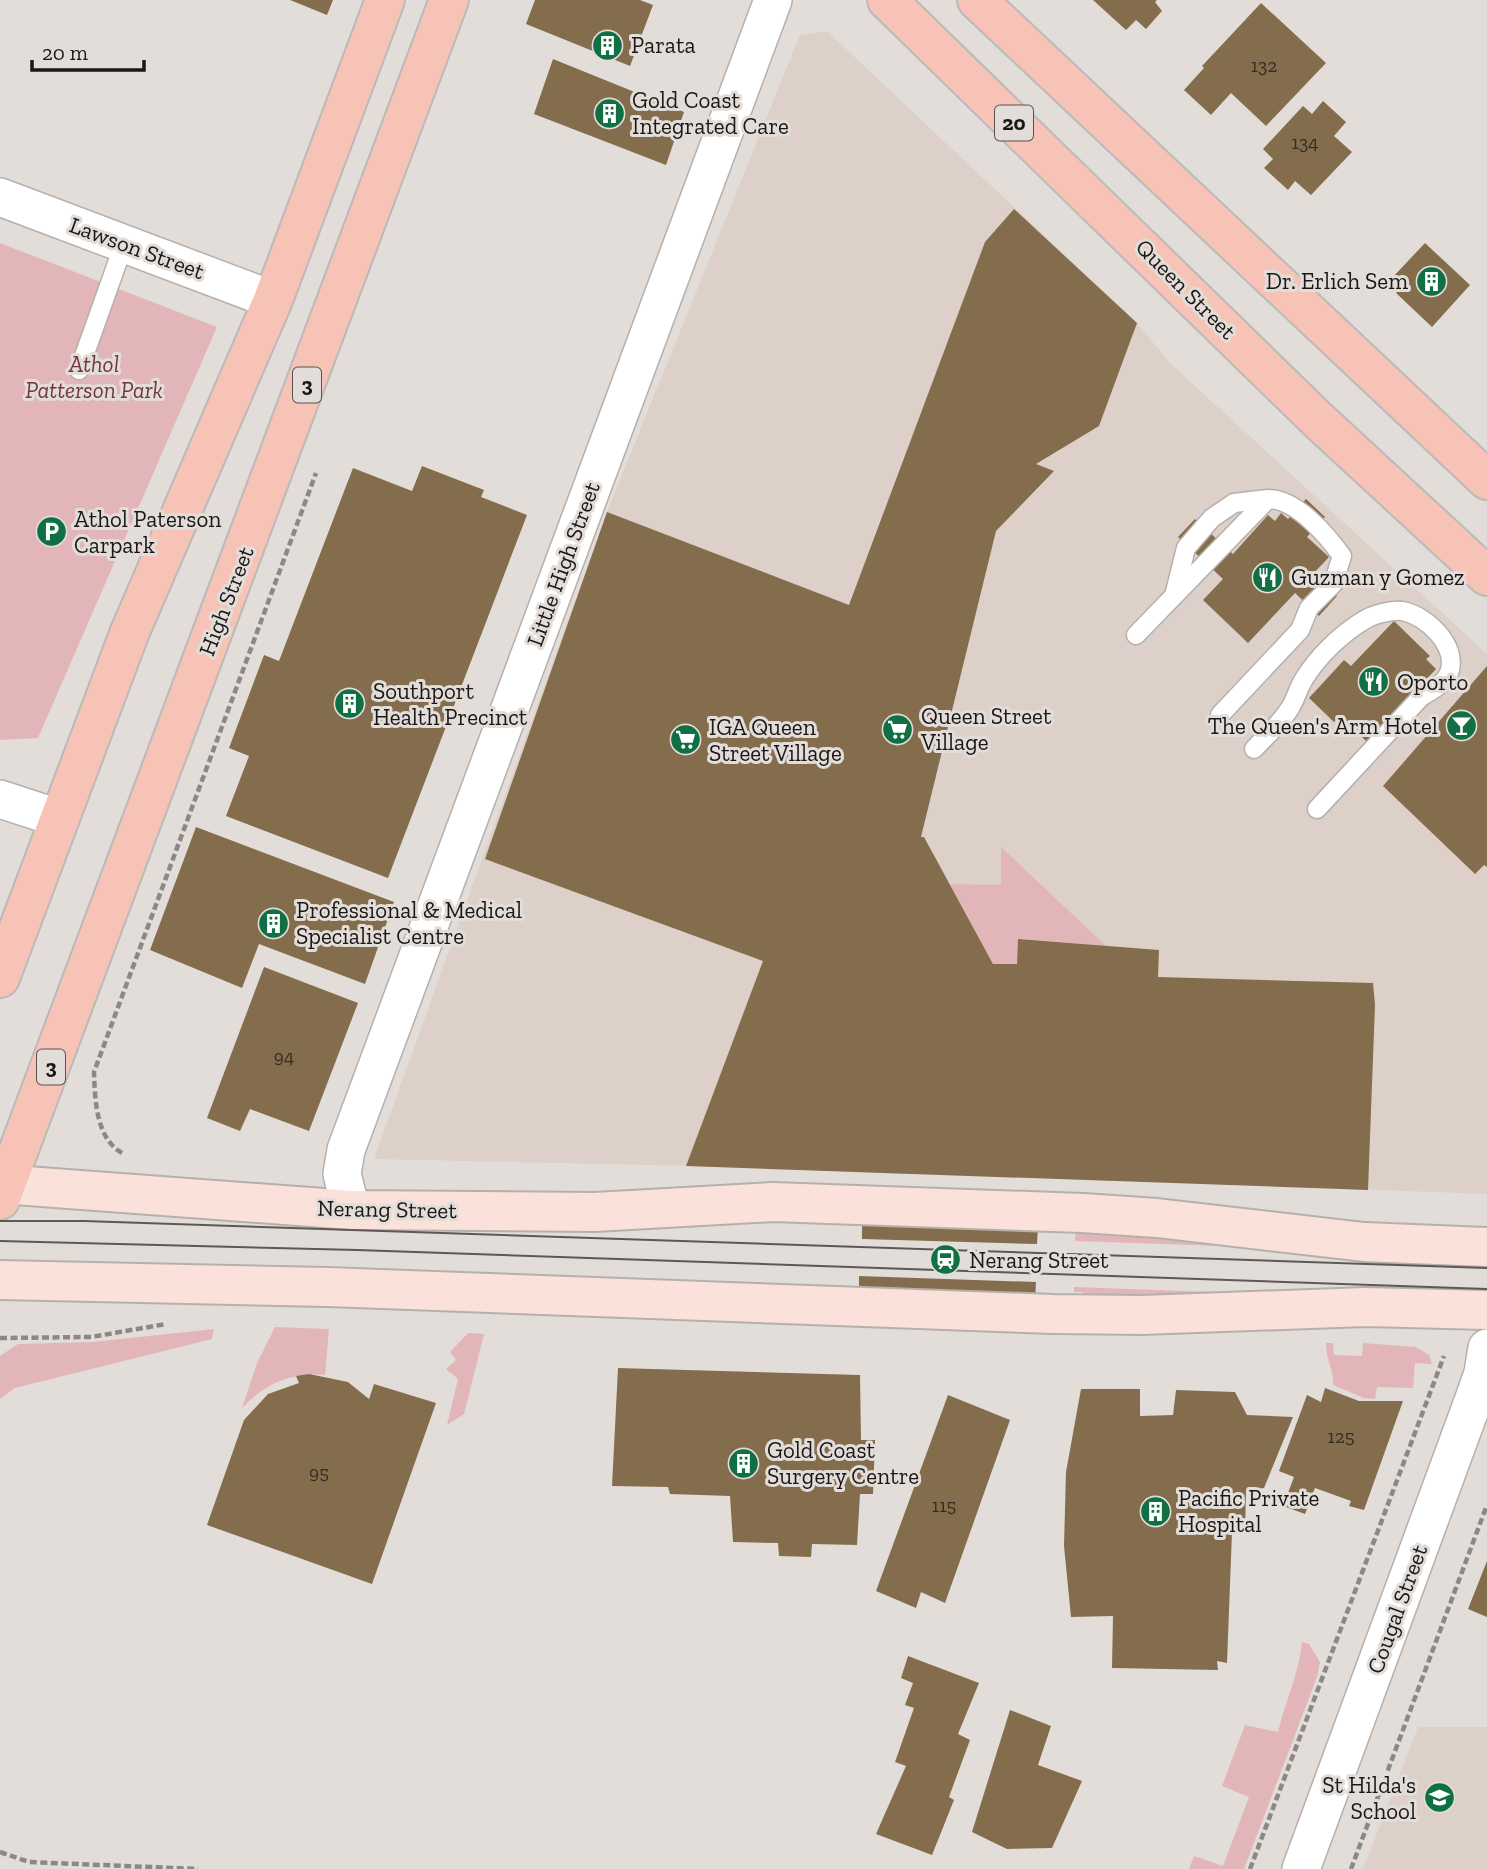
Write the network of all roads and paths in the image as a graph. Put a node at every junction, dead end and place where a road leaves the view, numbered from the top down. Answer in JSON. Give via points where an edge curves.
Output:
{"nodes":[{"id":1,"x":386,"y":0,"type":"edge"},
{"id":2,"x":449,"y":0,"type":"edge"},
{"id":3,"x":773,"y":0,"type":"edge"},
{"id":4,"x":887,"y":0,"type":"edge"},
{"id":5,"x":977,"y":0,"type":"edge"},
{"id":6,"x":0,"y":197,"type":"edge"},
{"id":7,"x":124,"y":244,"type":"junction"},
{"id":8,"x":273,"y":300,"type":"junction"},
{"id":9,"x":79,"y":370,"type":"dead end"},
{"id":10,"x":318,"y":469,"type":"dead end"},
{"id":11,"x":1487,"y":480,"type":"edge"},
{"id":12,"x":1268,"y":499,"type":"junction"},
{"id":13,"x":1487,"y":576,"type":"edge"},
{"id":14,"x":1174,"y":596,"type":"junction"},
{"id":15,"x":1136,"y":635,"type":"dead end"},
{"id":16,"x":1220,"y":715,"type":"dead end"},
{"id":17,"x":1255,"y":748,"type":"dead end"},
{"id":18,"x":0,"y":799,"type":"edge"},
{"id":19,"x":1317,"y":809,"type":"dead end"},
{"id":20,"x":58,"y":818,"type":"junction"},
{"id":21,"x":0,"y":978,"type":"edge"},
{"id":22,"x":102,"y":1128,"type":"dead end"},
{"id":23,"x":2,"y":1190,"type":"edge"},
{"id":24,"x":351,"y":1210,"type":"junction"},
{"id":25,"x":1487,"y":1247,"type":"edge"},
{"id":26,"x":0,"y":1280,"type":"edge"},
{"id":27,"x":1486,"y":1316,"type":"edge"},
{"id":28,"x":1487,"y":1348,"type":"edge"},
{"id":29,"x":1444,"y":1356,"type":"dead end"},
{"id":30,"x":1487,"y":1505,"type":"edge"},
{"id":31,"x":0,"y":1852,"type":"edge"},
{"id":32,"x":198,"y":1869,"type":"edge"},
{"id":33,"x":1251,"y":1869,"type":"edge"},
{"id":34,"x":1301,"y":1869,"type":"edge"},
{"id":35,"x":1351,"y":1869,"type":"edge"}],
"edges":[{"from":1,"to":8,"type":"main road"},
{"from":2,"to":23,"type":"main road","name":"High Street","number":"3"},
{"from":3,"to":24,"type":"street","name":"Little High Street","via":[[346,1150],[342,1174]]},
{"from":4,"to":13,"type":"main road","name":"Queen Street","number":"20","via":[[1318,420]]},
{"from":5,"to":11,"type":"main road"},
{"from":6,"to":7,"type":"street","name":"Lawson Street"},
{"from":7,"to":8,"type":"street","name":"Lawson Street"},
{"from":7,"to":9,"type":"lane"},
{"from":8,"to":20,"type":"main road","via":[[129,634]]},
{"from":10,"to":22,"type":"path","via":[[94,1072],[94,1100]]},
{"from":12,"to":14,"type":"lane"},
{"from":12,"to":14,"type":"lane","via":[[1234,503],[1212,518],[1186,548]]},
{"from":12,"to":16,"type":"lane","via":[[1291,505],[1342,556],[1333,584],[1309,608],[1300,630]]},
{"from":14,"to":15,"type":"lane"},
{"from":17,"to":19,"type":"lane","via":[[1290,708],[1318,660],[1367,619],[1401,611],[1419,616],[1436,630],[1450,656],[1449,673]]},
{"from":18,"to":20,"type":"street"},
{"from":20,"to":21,"type":"main road"},
{"from":23,"to":24,"type":"main road","name":"Nerang Street"},
{"from":24,"to":25,"type":"main road","name":"Nerang Street","via":[[595,1212],[800,1203],[1145,1217],[1364,1242]]},
{"from":26,"to":27,"type":"main road","via":[[328,1287],[1053,1314],[1365,1307]]},
{"from":28,"to":34,"type":"street","name":"Cougal Street","via":[[1479,1384]]},
{"from":29,"to":33,"type":"path"},
{"from":30,"to":35,"type":"path"},
{"from":31,"to":32,"type":"path","via":[[29,1862]]}]}
